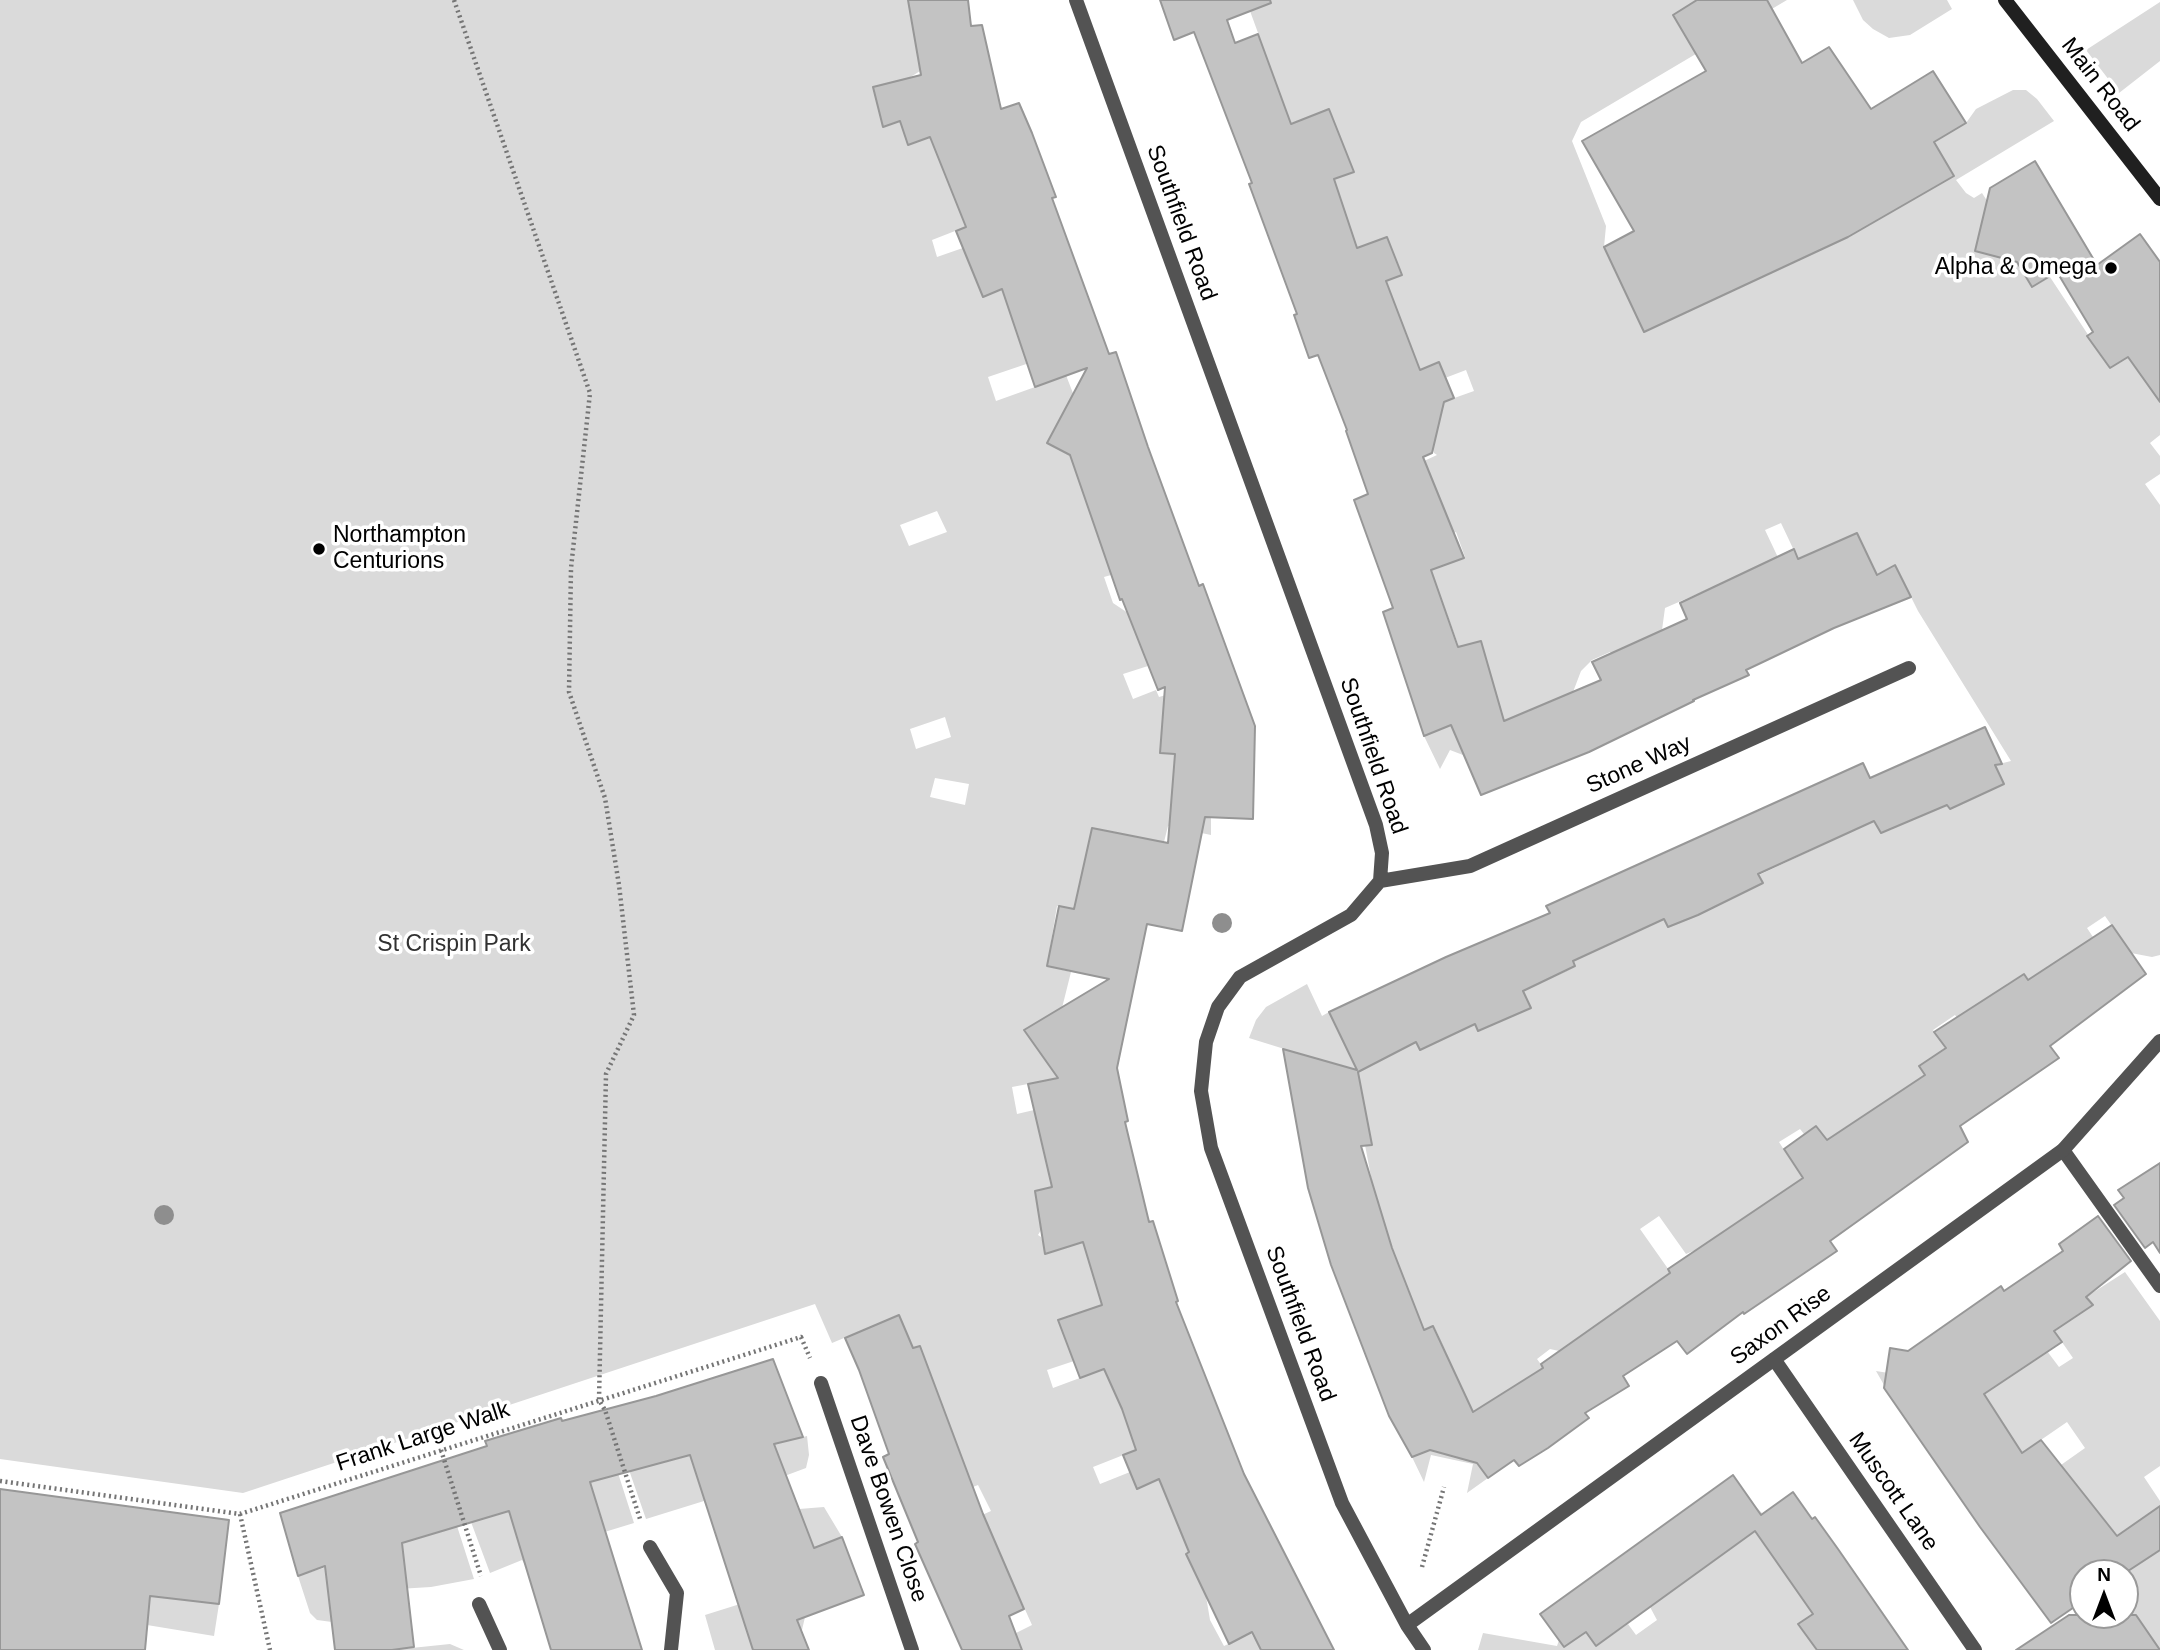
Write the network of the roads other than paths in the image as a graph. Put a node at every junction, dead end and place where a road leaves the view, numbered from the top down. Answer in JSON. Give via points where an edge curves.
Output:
{"nodes":[{"id":1,"x":1076,"y":0,"type":"edge"},
{"id":2,"x":2005,"y":0,"type":"edge"},
{"id":3,"x":2160,"y":199,"type":"edge"},
{"id":4,"x":1909,"y":668,"type":"dead end"},
{"id":5,"x":1380,"y":881,"type":"junction"},
{"id":6,"x":2160,"y":1041,"type":"edge"},
{"id":7,"x":2063,"y":1150,"type":"junction"},
{"id":8,"x":2160,"y":1286,"type":"edge"},
{"id":9,"x":1774,"y":1359,"type":"junction"},
{"id":10,"x":821,"y":1383,"type":"road end"},
{"id":11,"x":650,"y":1547,"type":"road end"},
{"id":12,"x":479,"y":1604,"type":"road end"},
{"id":13,"x":1407,"y":1625,"type":"junction"},
{"id":14,"x":500,"y":1650,"type":"edge"},
{"id":15,"x":671,"y":1650,"type":"edge"},
{"id":16,"x":912,"y":1650,"type":"edge"},
{"id":17,"x":1424,"y":1650,"type":"edge"},
{"id":18,"x":1975,"y":1650,"type":"edge"}],
"edges":[{"from":1,"to":5,"type":"street","name":"Southfield Road","via":[[1376,825],[1382,853]]},
{"from":2,"to":3,"type":"street","name":"Main Road"},
{"from":4,"to":5,"type":"street","name":"Stone Way","via":[[1470,866]]},
{"from":5,"to":13,"type":"street","name":"Southfield Road","via":[[1351,915],[1240,977],[1218,1007],[1206,1042],[1201,1091],[1211,1148],[1342,1503]]},
{"from":6,"to":7,"type":"street","name":"Saxon Rise"},
{"from":7,"to":8,"type":"street"},
{"from":7,"to":9,"type":"street","name":"Saxon Rise"},
{"from":9,"to":13,"type":"street","name":"Saxon Rise"},
{"from":9,"to":18,"type":"street","name":"Muscott Lane"},
{"from":10,"to":16,"type":"street","name":"Dave Bowen Close"},
{"from":11,"to":15,"type":"street","via":[[677,1593]]},
{"from":12,"to":14,"type":"street"},
{"from":13,"to":17,"type":"street","name":"Southfield Road"}]}
